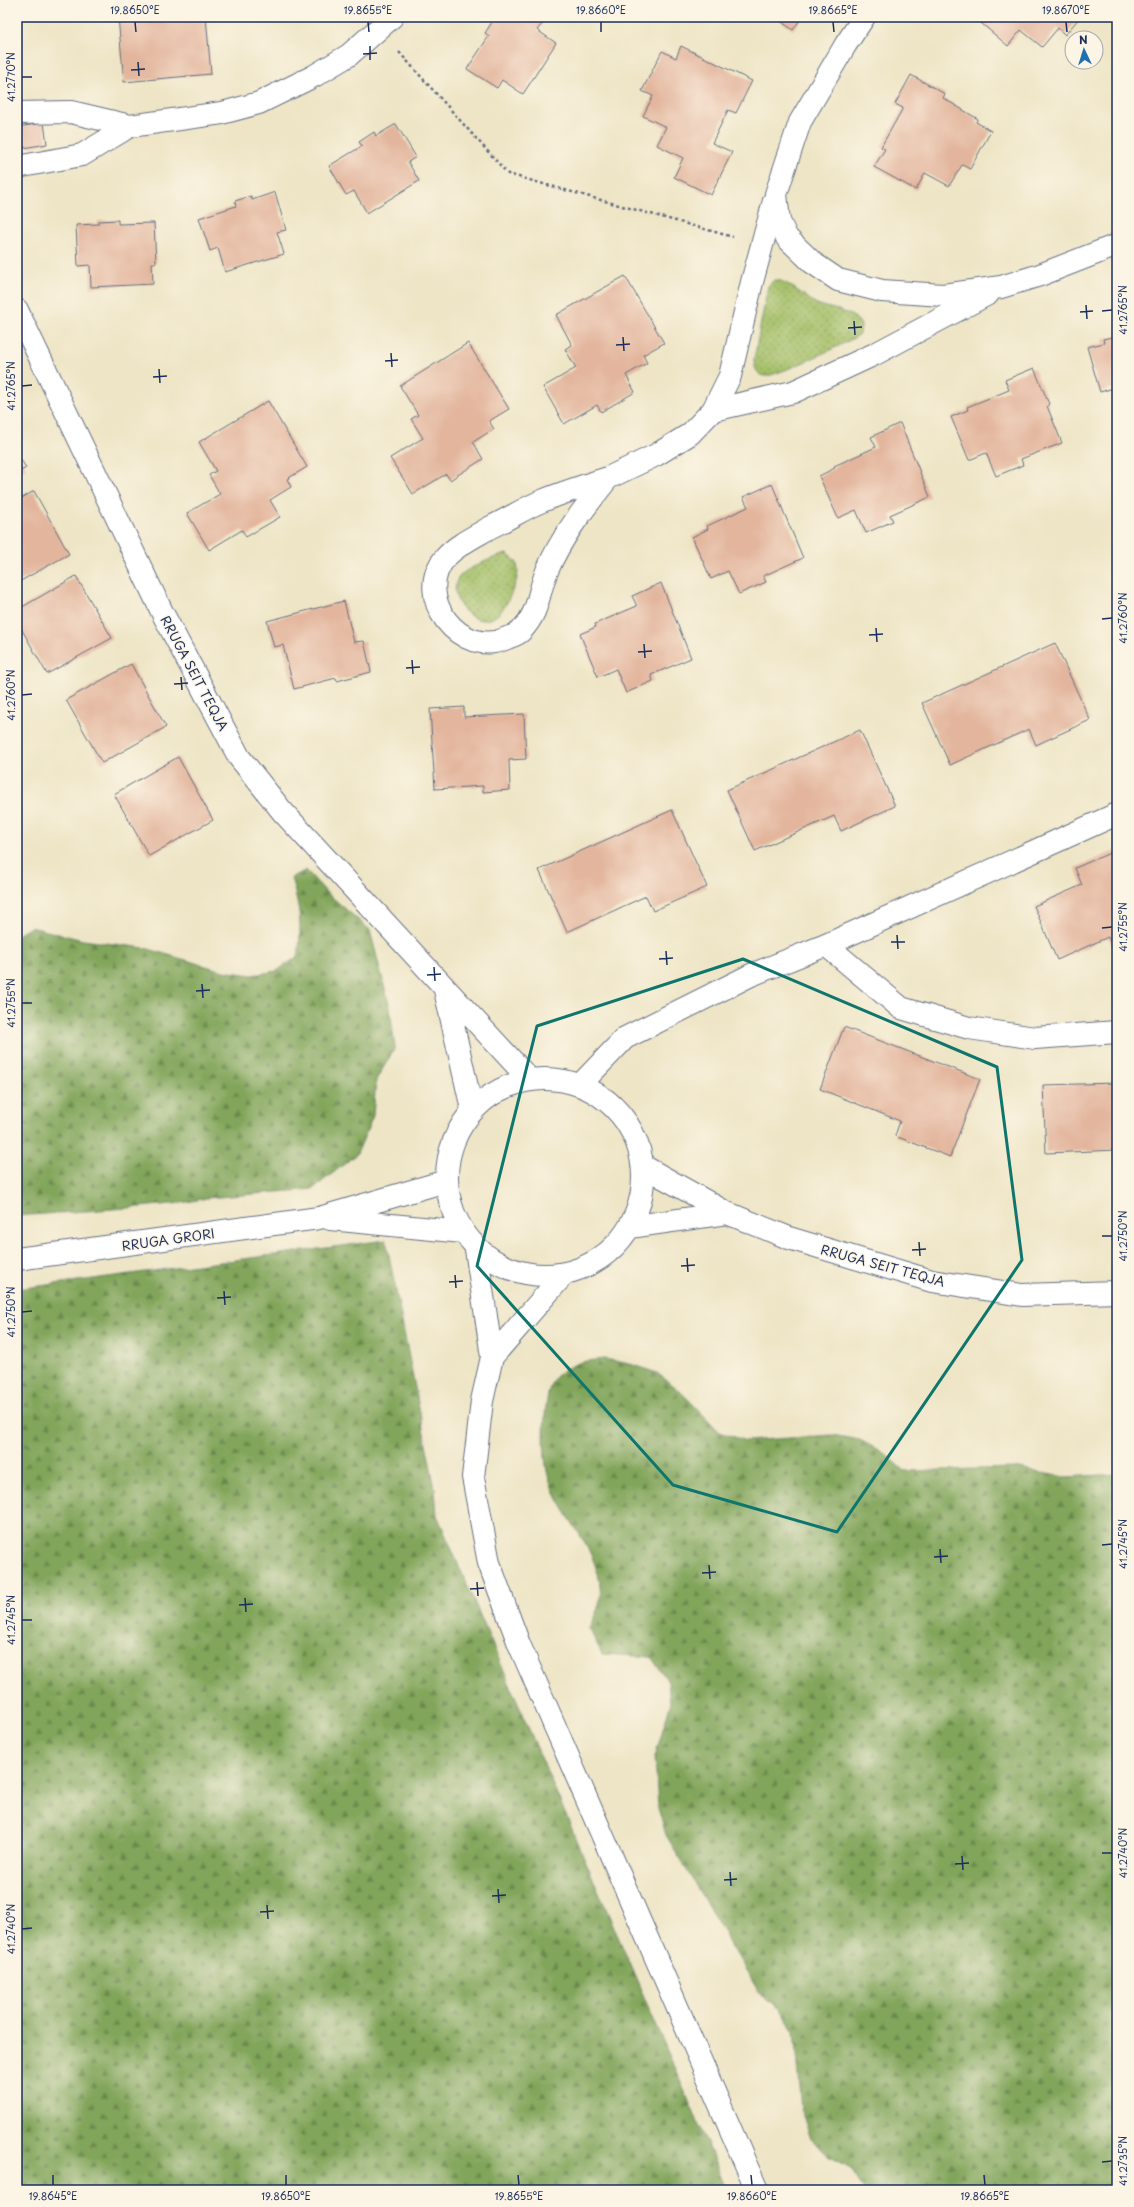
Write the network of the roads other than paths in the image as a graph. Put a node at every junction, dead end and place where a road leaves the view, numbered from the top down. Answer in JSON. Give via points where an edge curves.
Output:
{"nodes":[{"id":1,"x":392,"y":17,"type":"edge"},
{"id":2,"x":864,"y":17,"type":"edge"},
{"id":3,"x":17,"y":113,"type":"edge"},
{"id":4,"x":130,"y":126,"type":"junction"},
{"id":5,"x":17,"y":167,"type":"edge"},
{"id":6,"x":776,"y":194,"type":"junction"},
{"id":7,"x":1117,"y":245,"type":"edge"},
{"id":8,"x":1001,"y":287,"type":"junction"},
{"id":9,"x":17,"y":310,"type":"edge"},
{"id":10,"x":712,"y":410,"type":"junction"},
{"id":11,"x":608,"y":478,"type":"junction"},
{"id":12,"x":1117,"y":814,"type":"edge"},
{"id":13,"x":826,"y":945,"type":"junction"},
{"id":14,"x":445,"y":988,"type":"junction"},
{"id":15,"x":1117,"y":1032,"type":"edge"},
{"id":16,"x":529,"y":1079,"type":"junction"},
{"id":17,"x":581,"y":1084,"type":"junction"},
{"id":18,"x":472,"y":1109,"type":"junction"},
{"id":19,"x":643,"y":1166,"type":"junction"},
{"id":20,"x":446,"y":1181,"type":"junction"},
{"id":21,"x":727,"y":1213,"type":"junction"},
{"id":22,"x":319,"y":1218,"type":"junction"},
{"id":23,"x":630,"y":1227,"type":"junction"},
{"id":24,"x":463,"y":1232,"type":"junction"},
{"id":25,"x":476,"y":1249,"type":"junction"},
{"id":26,"x":17,"y":1259,"type":"edge"},
{"id":27,"x":564,"y":1274,"type":"junction"},
{"id":28,"x":1117,"y":1292,"type":"edge"},
{"id":29,"x":492,"y":1357,"type":"junction"},
{"id":30,"x":757,"y":2190,"type":"edge"}],
"edges":[{"from":1,"to":4,"type":"street","via":[[349,55],[314,76],[259,103],[222,114]]},
{"from":2,"to":6,"type":"street","via":[[800,122]]},
{"from":3,"to":4,"type":"street","via":[[72,112]]},
{"from":4,"to":5,"type":"street","via":[[82,155]]},
{"from":6,"to":8,"type":"street","via":[[779,221],[787,238],[813,264],[838,280],[882,291],[943,294]]},
{"from":6,"to":10,"type":"street","via":[[730,376]]},
{"from":7,"to":8,"type":"street"},
{"from":8,"to":10,"type":"street","via":[[875,354],[793,392]]},
{"from":9,"to":14,"type":"street","name":"RRUGA SEIT TEQJA","via":[[163,614],[240,757],[282,811]]},
{"from":10,"to":11,"type":"street","via":[[690,434],[656,455]]},
{"from":11,"to":11,"type":"street","via":[[541,501],[461,545],[446,558],[436,573],[435,594],[441,615],[456,632],[476,642],[498,643],[520,633],[535,613],[547,572],[576,520]]},
{"from":12,"to":13,"type":"street"},
{"from":13,"to":15,"type":"street","via":[[901,1008],[969,1028],[1035,1038]]},
{"from":13,"to":17,"type":"street","via":[[751,974],[625,1038]]},
{"from":14,"to":16,"type":"street","name":"RRUGA SEIT TEQJA"},
{"from":14,"to":18,"type":"street"},
{"from":16,"to":17,"type":"street","via":[[555,1078]]},
{"from":16,"to":18,"type":"street","via":[[498,1090]]},
{"from":17,"to":19,"type":"street","via":[[624,1117],[637,1140]]},
{"from":18,"to":20,"type":"street","via":[[456,1131],[448,1155]]},
{"from":19,"to":21,"type":"street","name":"RRUGA SEIT TEQJA"},
{"from":19,"to":23,"type":"street","via":[[642,1198]]},
{"from":20,"to":22,"type":"street","name":"RRUGA GRORI"},
{"from":20,"to":24,"type":"street","via":[[450,1208]]},
{"from":21,"to":23,"type":"street"},
{"from":21,"to":28,"type":"street","name":"RRUGA SEIT TEQJA","via":[[789,1238],[932,1281],[1022,1295]]},
{"from":22,"to":24,"type":"street","name":"RRUGA GRORI"},
{"from":22,"to":26,"type":"street","name":"RRUGA GRORI"},
{"from":23,"to":27,"type":"street","via":[[613,1248],[590,1265]]},
{"from":24,"to":25,"type":"street"},
{"from":25,"to":27,"type":"street","via":[[517,1272]]},
{"from":25,"to":29,"type":"street"},
{"from":27,"to":29,"type":"street"},
{"from":29,"to":30,"type":"street","via":[[482,1401],[473,1476],[489,1563],[520,1644]]}]}
